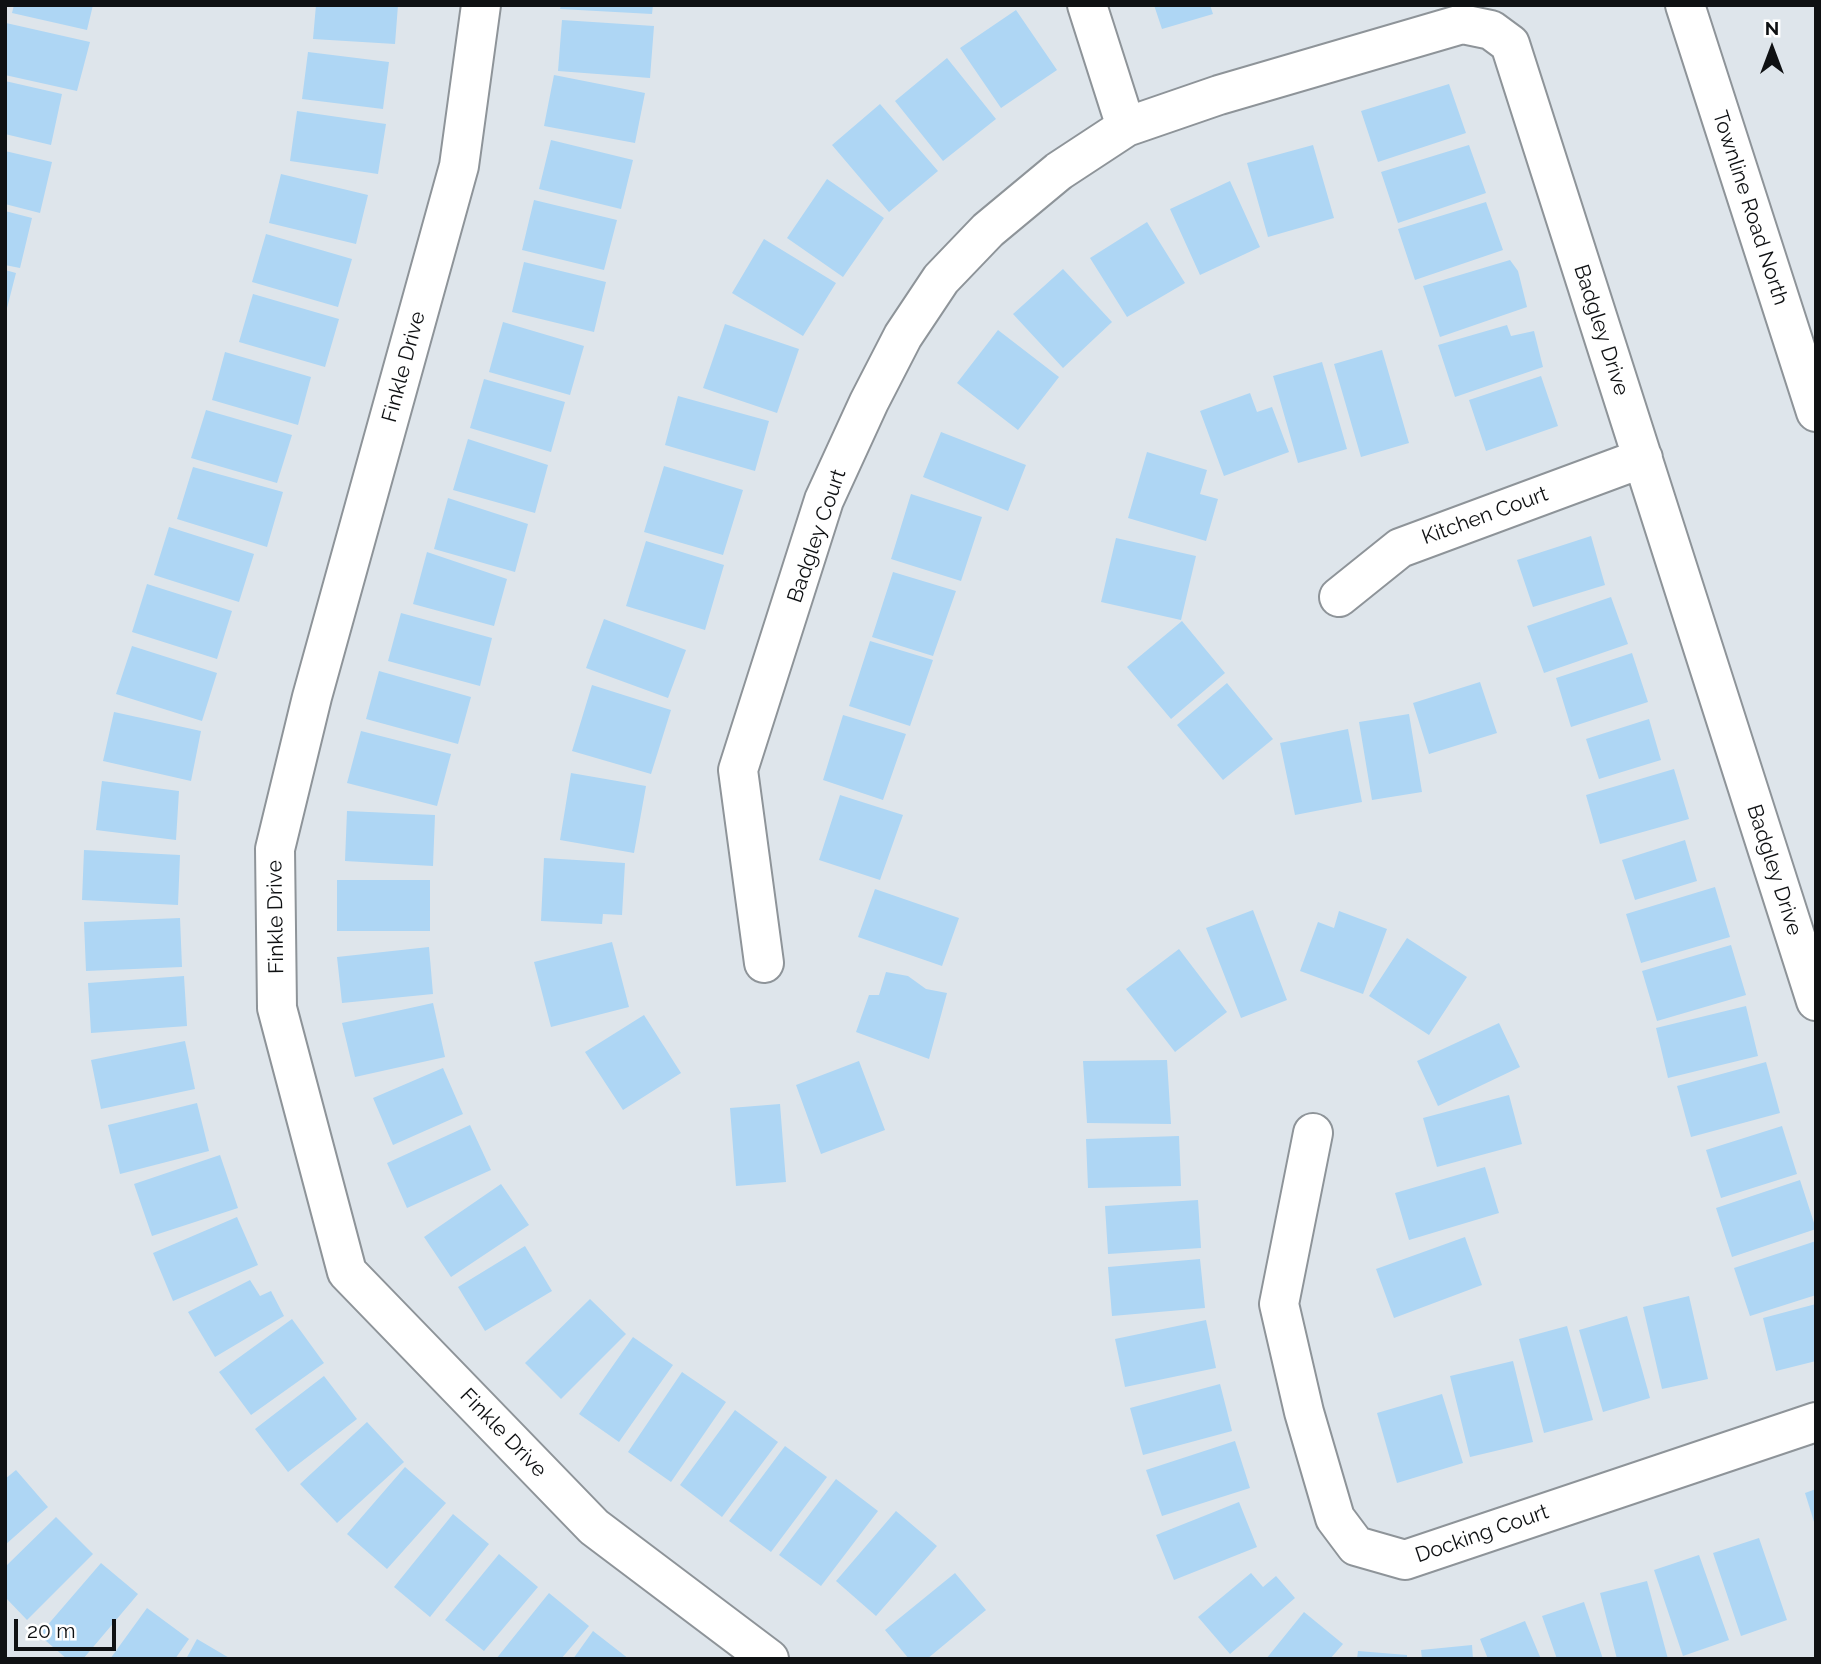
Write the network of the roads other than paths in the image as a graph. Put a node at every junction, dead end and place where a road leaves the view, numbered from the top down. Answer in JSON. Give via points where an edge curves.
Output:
{"nodes":[{"id":1,"x":481,"y":5,"type":"edge"},
{"id":2,"x":1087,"y":5,"type":"edge"},
{"id":3,"x":1685,"y":5,"type":"edge"},
{"id":4,"x":1126,"y":127,"type":"junction"},
{"id":5,"x":1816,"y":412,"type":"edge"},
{"id":6,"x":1643,"y":458,"type":"junction"},
{"id":7,"x":1339,"y":597,"type":"dead end"},
{"id":8,"x":764,"y":963,"type":"dead end"},
{"id":9,"x":1816,"y":1001,"type":"edge"},
{"id":10,"x":1313,"y":1133,"type":"dead end"},
{"id":11,"x":1816,"y":1422,"type":"edge"},
{"id":12,"x":769,"y":1659,"type":"edge"}],
"edges":[{"from":1,"to":12,"type":"street","name":"Finkle Drive","via":[[459,166],[312,697],[275,849],[278,1008],[347,1272],[594,1527]]},
{"from":2,"to":4,"type":"street"},
{"from":3,"to":5,"type":"street","name":"Townline Road North"},
{"from":4,"to":6,"type":"street","name":"Badgley Drive","via":[[1462,24],[1491,30],[1510,44]]},
{"from":4,"to":8,"type":"street","name":"Badgley Court","via":[[1059,171],[988,230],[941,279],[903,336],[824,500],[738,770]]},
{"from":6,"to":7,"type":"street","name":"Kitchen Court","via":[[1400,548]]},
{"from":6,"to":9,"type":"street","name":"Badgley Drive"},
{"from":10,"to":11,"type":"street","name":"Docking Court","via":[[1279,1304],[1335,1518],[1356,1546],[1405,1560]]}]}
